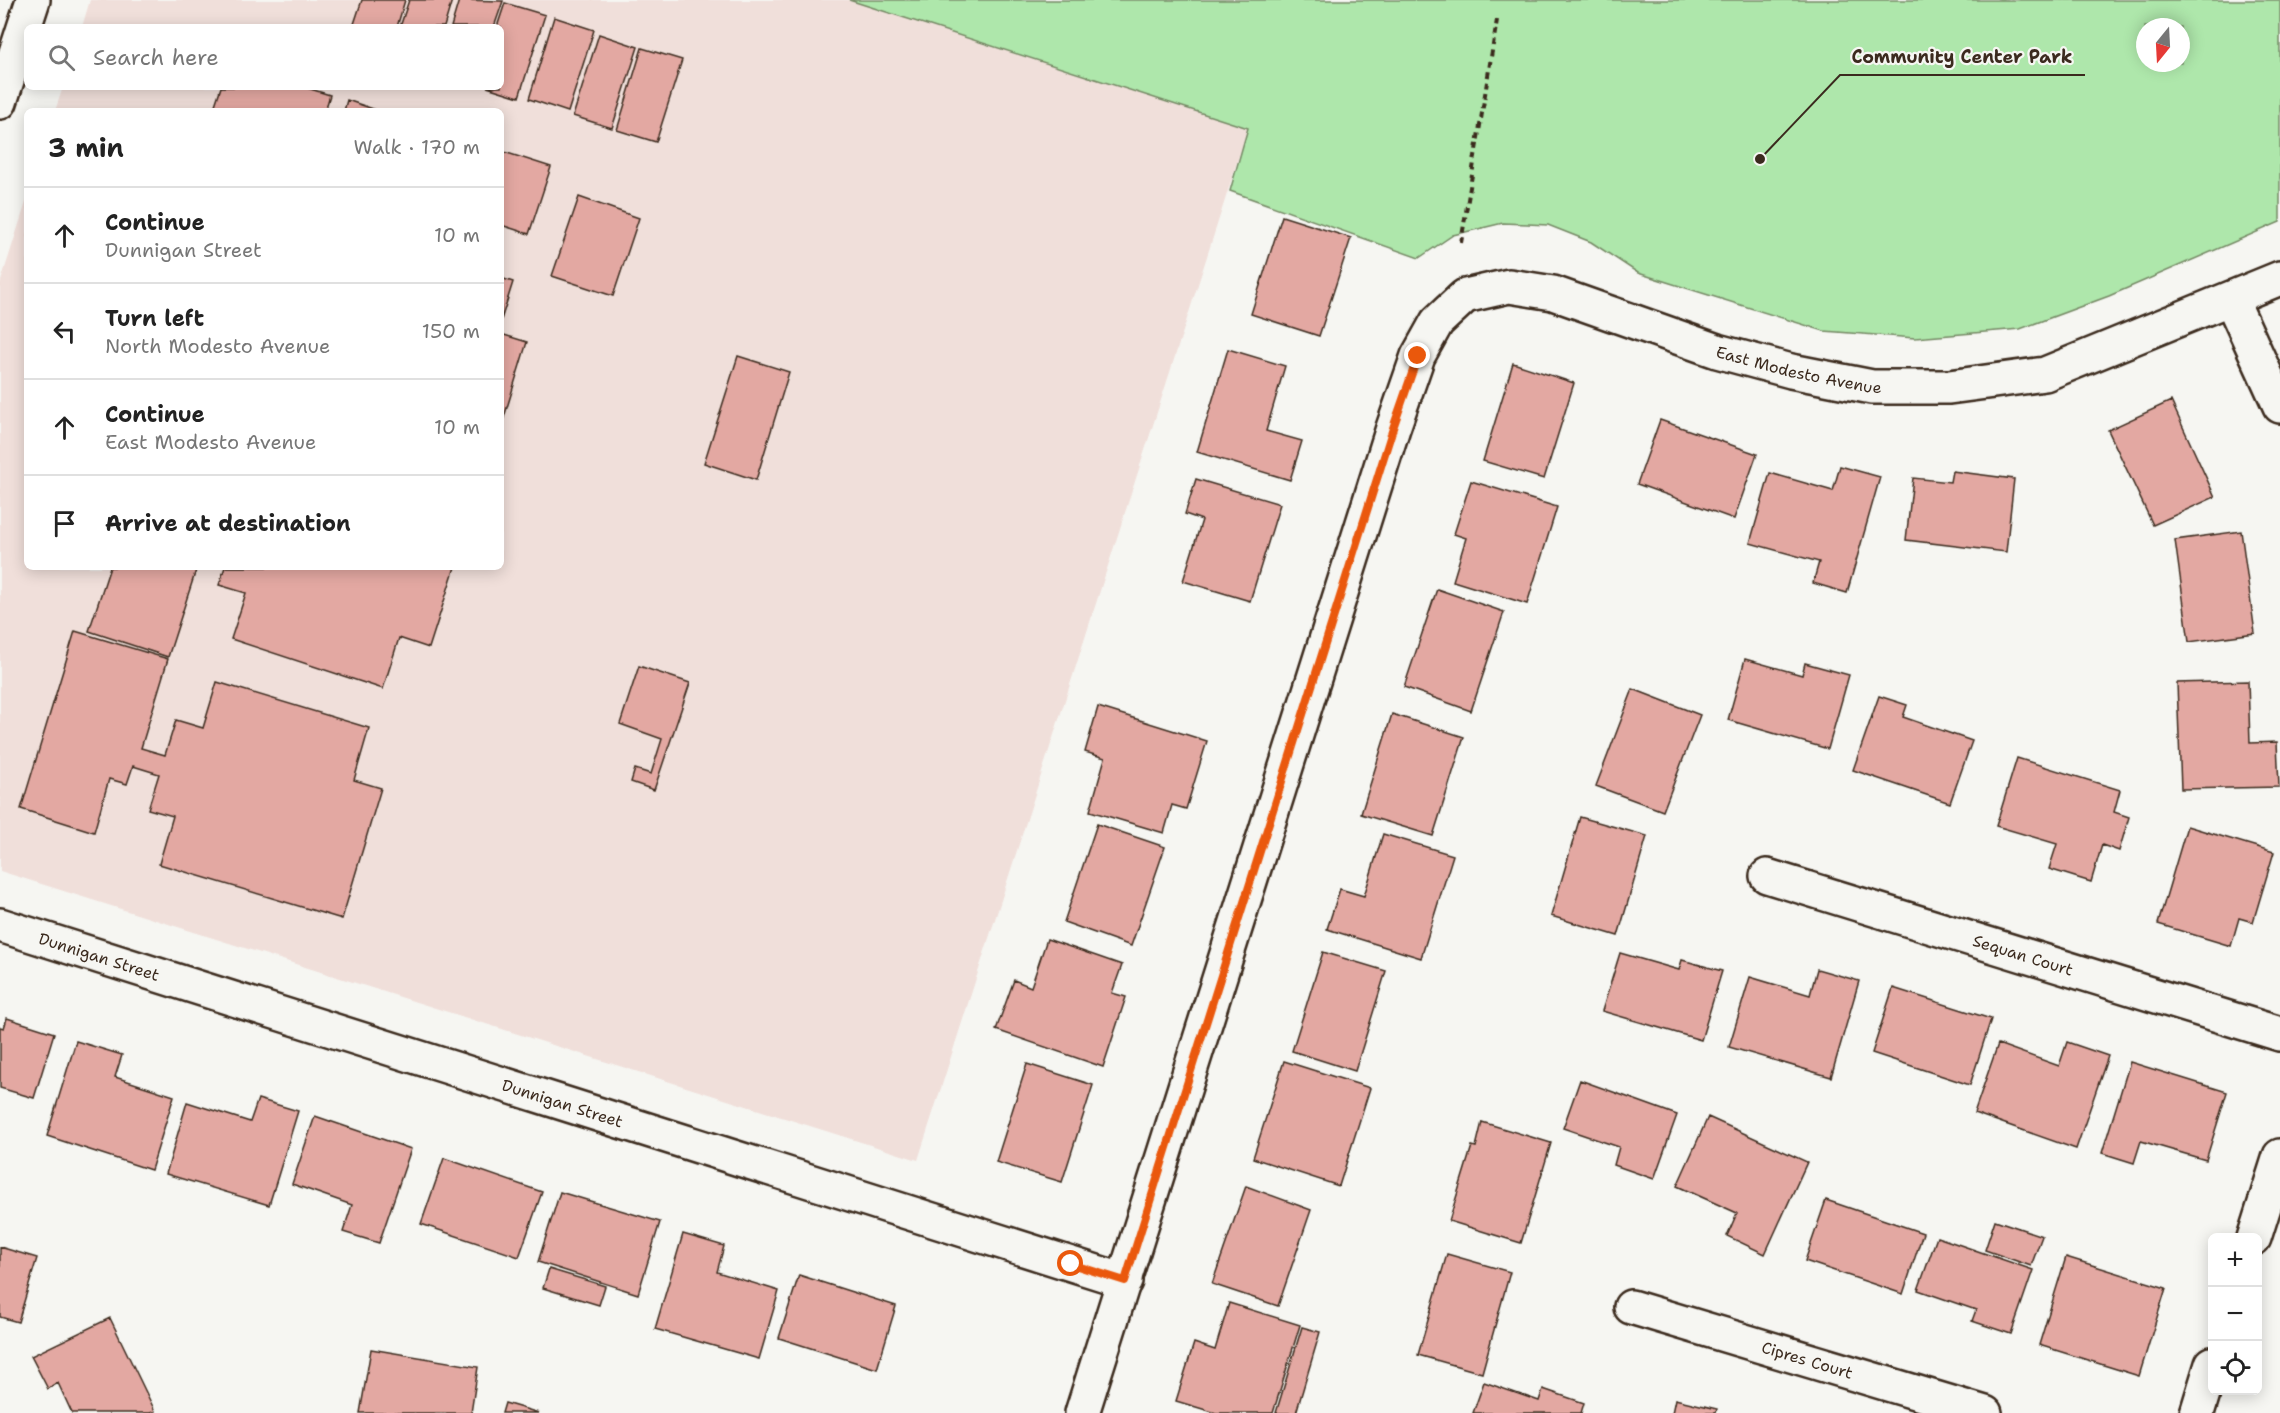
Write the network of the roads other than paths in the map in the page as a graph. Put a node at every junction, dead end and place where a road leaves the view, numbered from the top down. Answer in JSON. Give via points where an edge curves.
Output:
{"nodes":[{"id":1,"x":33,"y":0,"type":"edge"},
{"id":2,"x":25,"y":24,"type":"edge"},
{"id":3,"x":24,"y":28,"type":"edge"},
{"id":4,"x":0,"y":102,"type":"edge"},
{"id":5,"x":2280,"y":278,"type":"edge"},
{"id":6,"x":2231,"y":299,"type":"junction"},
{"id":7,"x":2280,"y":406,"type":"edge"},
{"id":8,"x":1767,"y":876,"type":"dead end"},
{"id":9,"x":0,"y":926,"type":"edge"},
{"id":10,"x":2280,"y":1034,"type":"edge"},
{"id":11,"x":2280,"y":1156,"type":"edge"},
{"id":12,"x":2256,"y":1233,"type":"edge"},
{"id":13,"x":1125,"y":1281,"type":"junction"},
{"id":14,"x":1631,"y":1307,"type":"dead end"},
{"id":15,"x":2208,"y":1377,"type":"edge"},
{"id":16,"x":1082,"y":1413,"type":"edge"},
{"id":17,"x":1985,"y":1413,"type":"edge"},
{"id":18,"x":2197,"y":1413,"type":"edge"}],
"edges":[{"from":1,"to":2,"type":"street"},
{"from":3,"to":4,"type":"street"},
{"from":5,"to":6,"type":"street","name":"East Modesto Avenue"},
{"from":6,"to":7,"type":"street"},
{"from":6,"to":13,"type":"street","name":"East Modesto Avenue","via":[[2045,374],[1949,387],[1872,387],[1717,351],[1553,293],[1509,286],[1465,296],[1437,322],[1418,356],[1393,428]]},
{"from":8,"to":10,"type":"street","name":"Sequan Court"},
{"from":9,"to":13,"type":"street","name":"Dunnigan Street"},
{"from":11,"to":12,"type":"street"},
{"from":13,"to":16,"type":"street","name":"East Modesto Avenue"},
{"from":14,"to":17,"type":"street","name":"Cipres Court"},
{"from":15,"to":18,"type":"street"}]}
